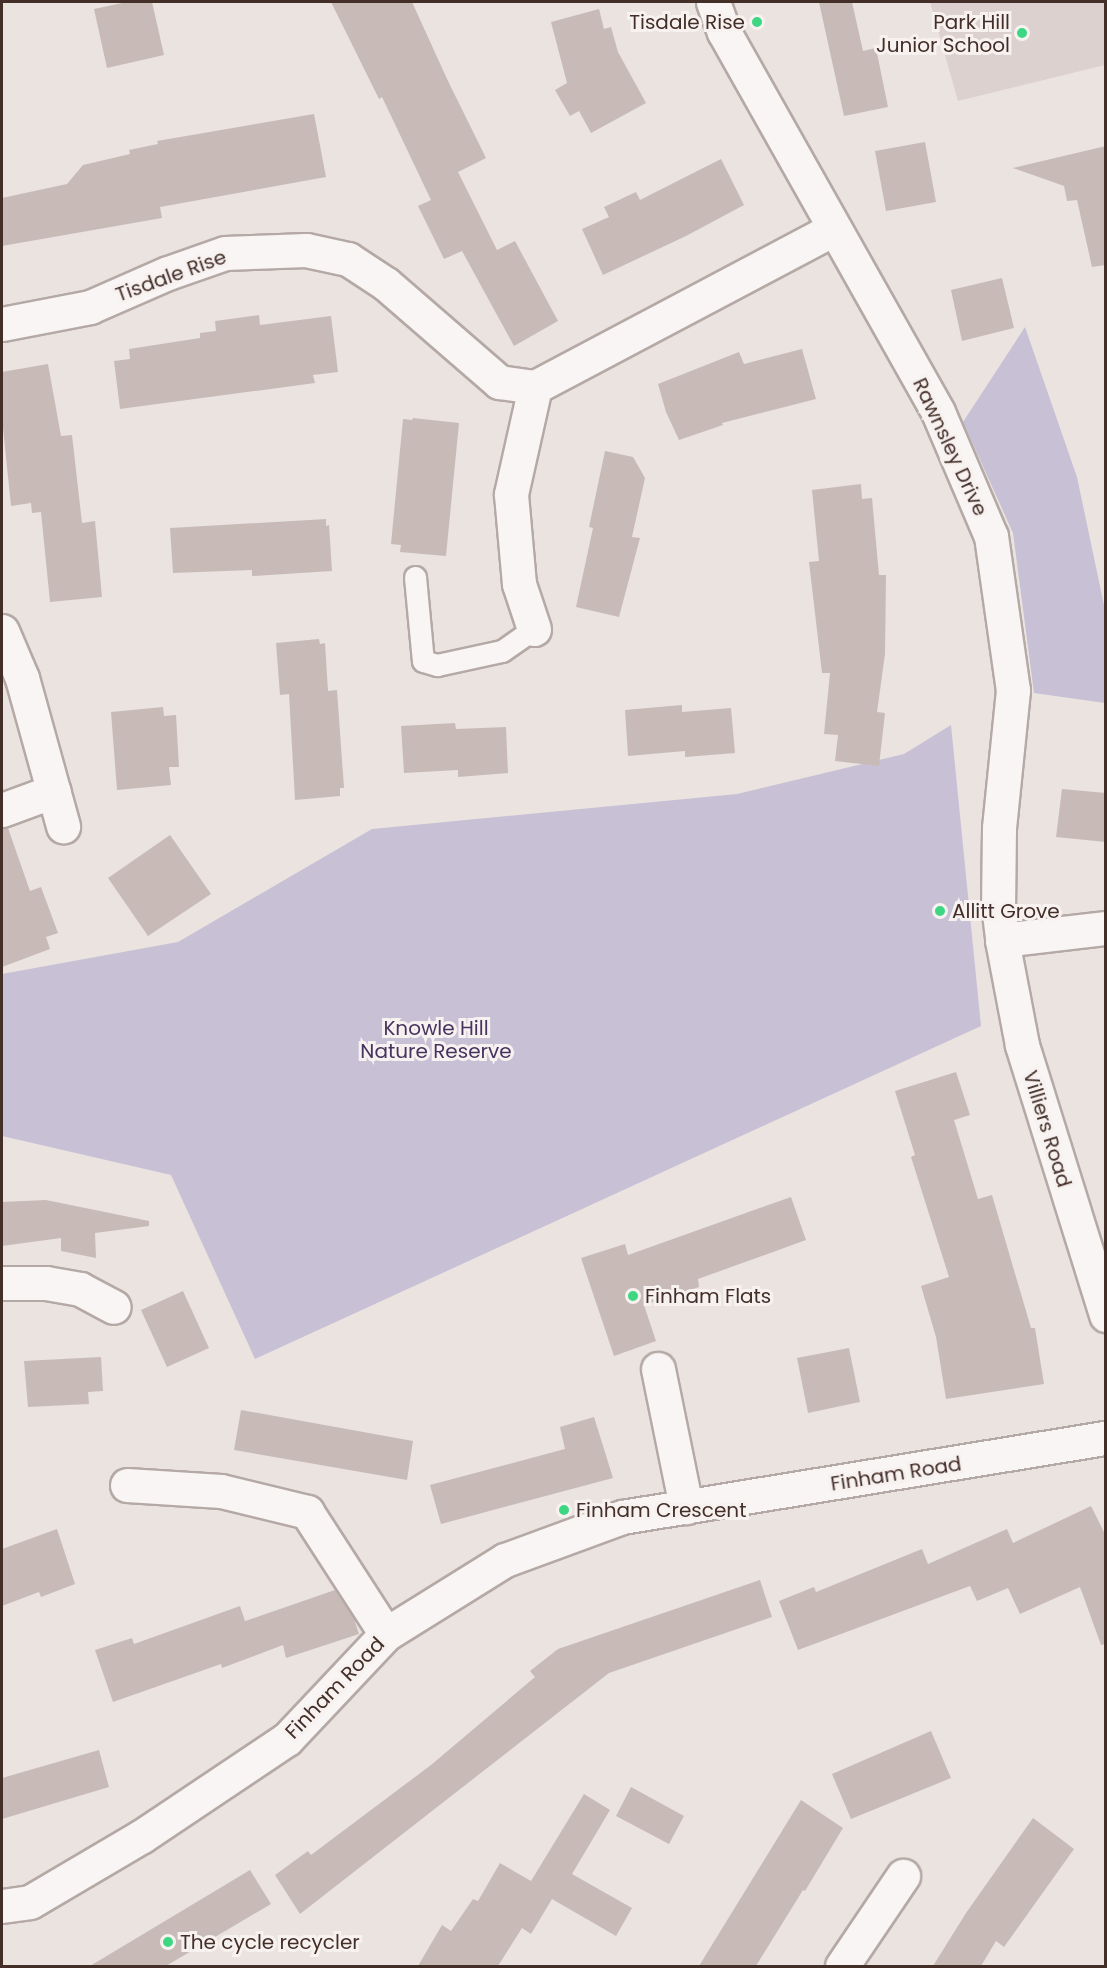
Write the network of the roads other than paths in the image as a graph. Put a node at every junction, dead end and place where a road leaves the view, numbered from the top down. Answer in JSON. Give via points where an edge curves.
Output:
{"nodes":[{"id":1,"x":713,"y":2,"type":"edge"},
{"id":2,"x":834,"y":229,"type":"junction"},
{"id":3,"x":2,"y":324,"type":"edge"},
{"id":4,"x":535,"y":387,"type":"junction"},
{"id":5,"x":415,"y":577,"type":"dead end"},
{"id":6,"x":534,"y":629,"type":"joint"},
{"id":7,"x":2,"y":631,"type":"edge"},
{"id":8,"x":54,"y":791,"type":"junction"},
{"id":9,"x":2,"y":810,"type":"edge"},
{"id":10,"x":63,"y":826,"type":"dead end"},
{"id":11,"x":1106,"y":928,"type":"edge"},
{"id":12,"x":1002,"y":940,"type":"junction"},
{"id":13,"x":2,"y":1283,"type":"edge"},
{"id":14,"x":114,"y":1307,"type":"dead end"},
{"id":15,"x":1106,"y":1315,"type":"edge"},
{"id":16,"x":658,"y":1369,"type":"dead end"},
{"id":17,"x":1106,"y":1438,"type":"edge"},
{"id":18,"x":127,"y":1485,"type":"dead end"},
{"id":19,"x":686,"y":1507,"type":"junction"},
{"id":20,"x":386,"y":1634,"type":"junction"},
{"id":21,"x":903,"y":1876,"type":"dead end"},
{"id":22,"x":2,"y":1906,"type":"edge"},
{"id":23,"x":842,"y":1966,"type":"edge"}],
"edges":[{"from":1,"to":2,"type":"street","name":"Rawnsley Drive","via":[[724,32]]},
{"from":2,"to":4,"type":"street"},
{"from":2,"to":12,"type":"street","name":"Rawnsley Drive","via":[[938,412],[991,536],[1013,690],[999,828],[998,905]]},
{"from":3,"to":4,"type":"street","name":"Tisdale Rise","via":[[90,307],[225,253],[306,250],[348,259],[386,284],[499,382]]},
{"from":4,"to":6,"type":"street","via":[[511,494],[519,584]]},
{"from":5,"to":6,"type":"lane","via":[[423,661],[437,665],[502,651]]},
{"from":7,"to":8,"type":"street","via":[[22,678]]},
{"from":8,"to":9,"type":"street"},
{"from":8,"to":10,"type":"street"},
{"from":11,"to":12,"type":"street"},
{"from":12,"to":15,"type":"street","name":"Villiers Road","via":[[1022,1045]]},
{"from":13,"to":14,"type":"street","via":[[46,1283],[80,1289]]},
{"from":16,"to":19,"type":"street"},
{"from":17,"to":19,"type":"street","name":"Finham Road"},
{"from":18,"to":20,"type":"street","via":[[221,1491],[307,1512]]},
{"from":19,"to":20,"type":"street","name":"Finham Road","via":[[622,1517],[504,1560]]},
{"from":20,"to":22,"type":"street","name":"Finham Road","via":[[287,1739],[142,1836],[30,1902]]},
{"from":21,"to":23,"type":"street"}]}
